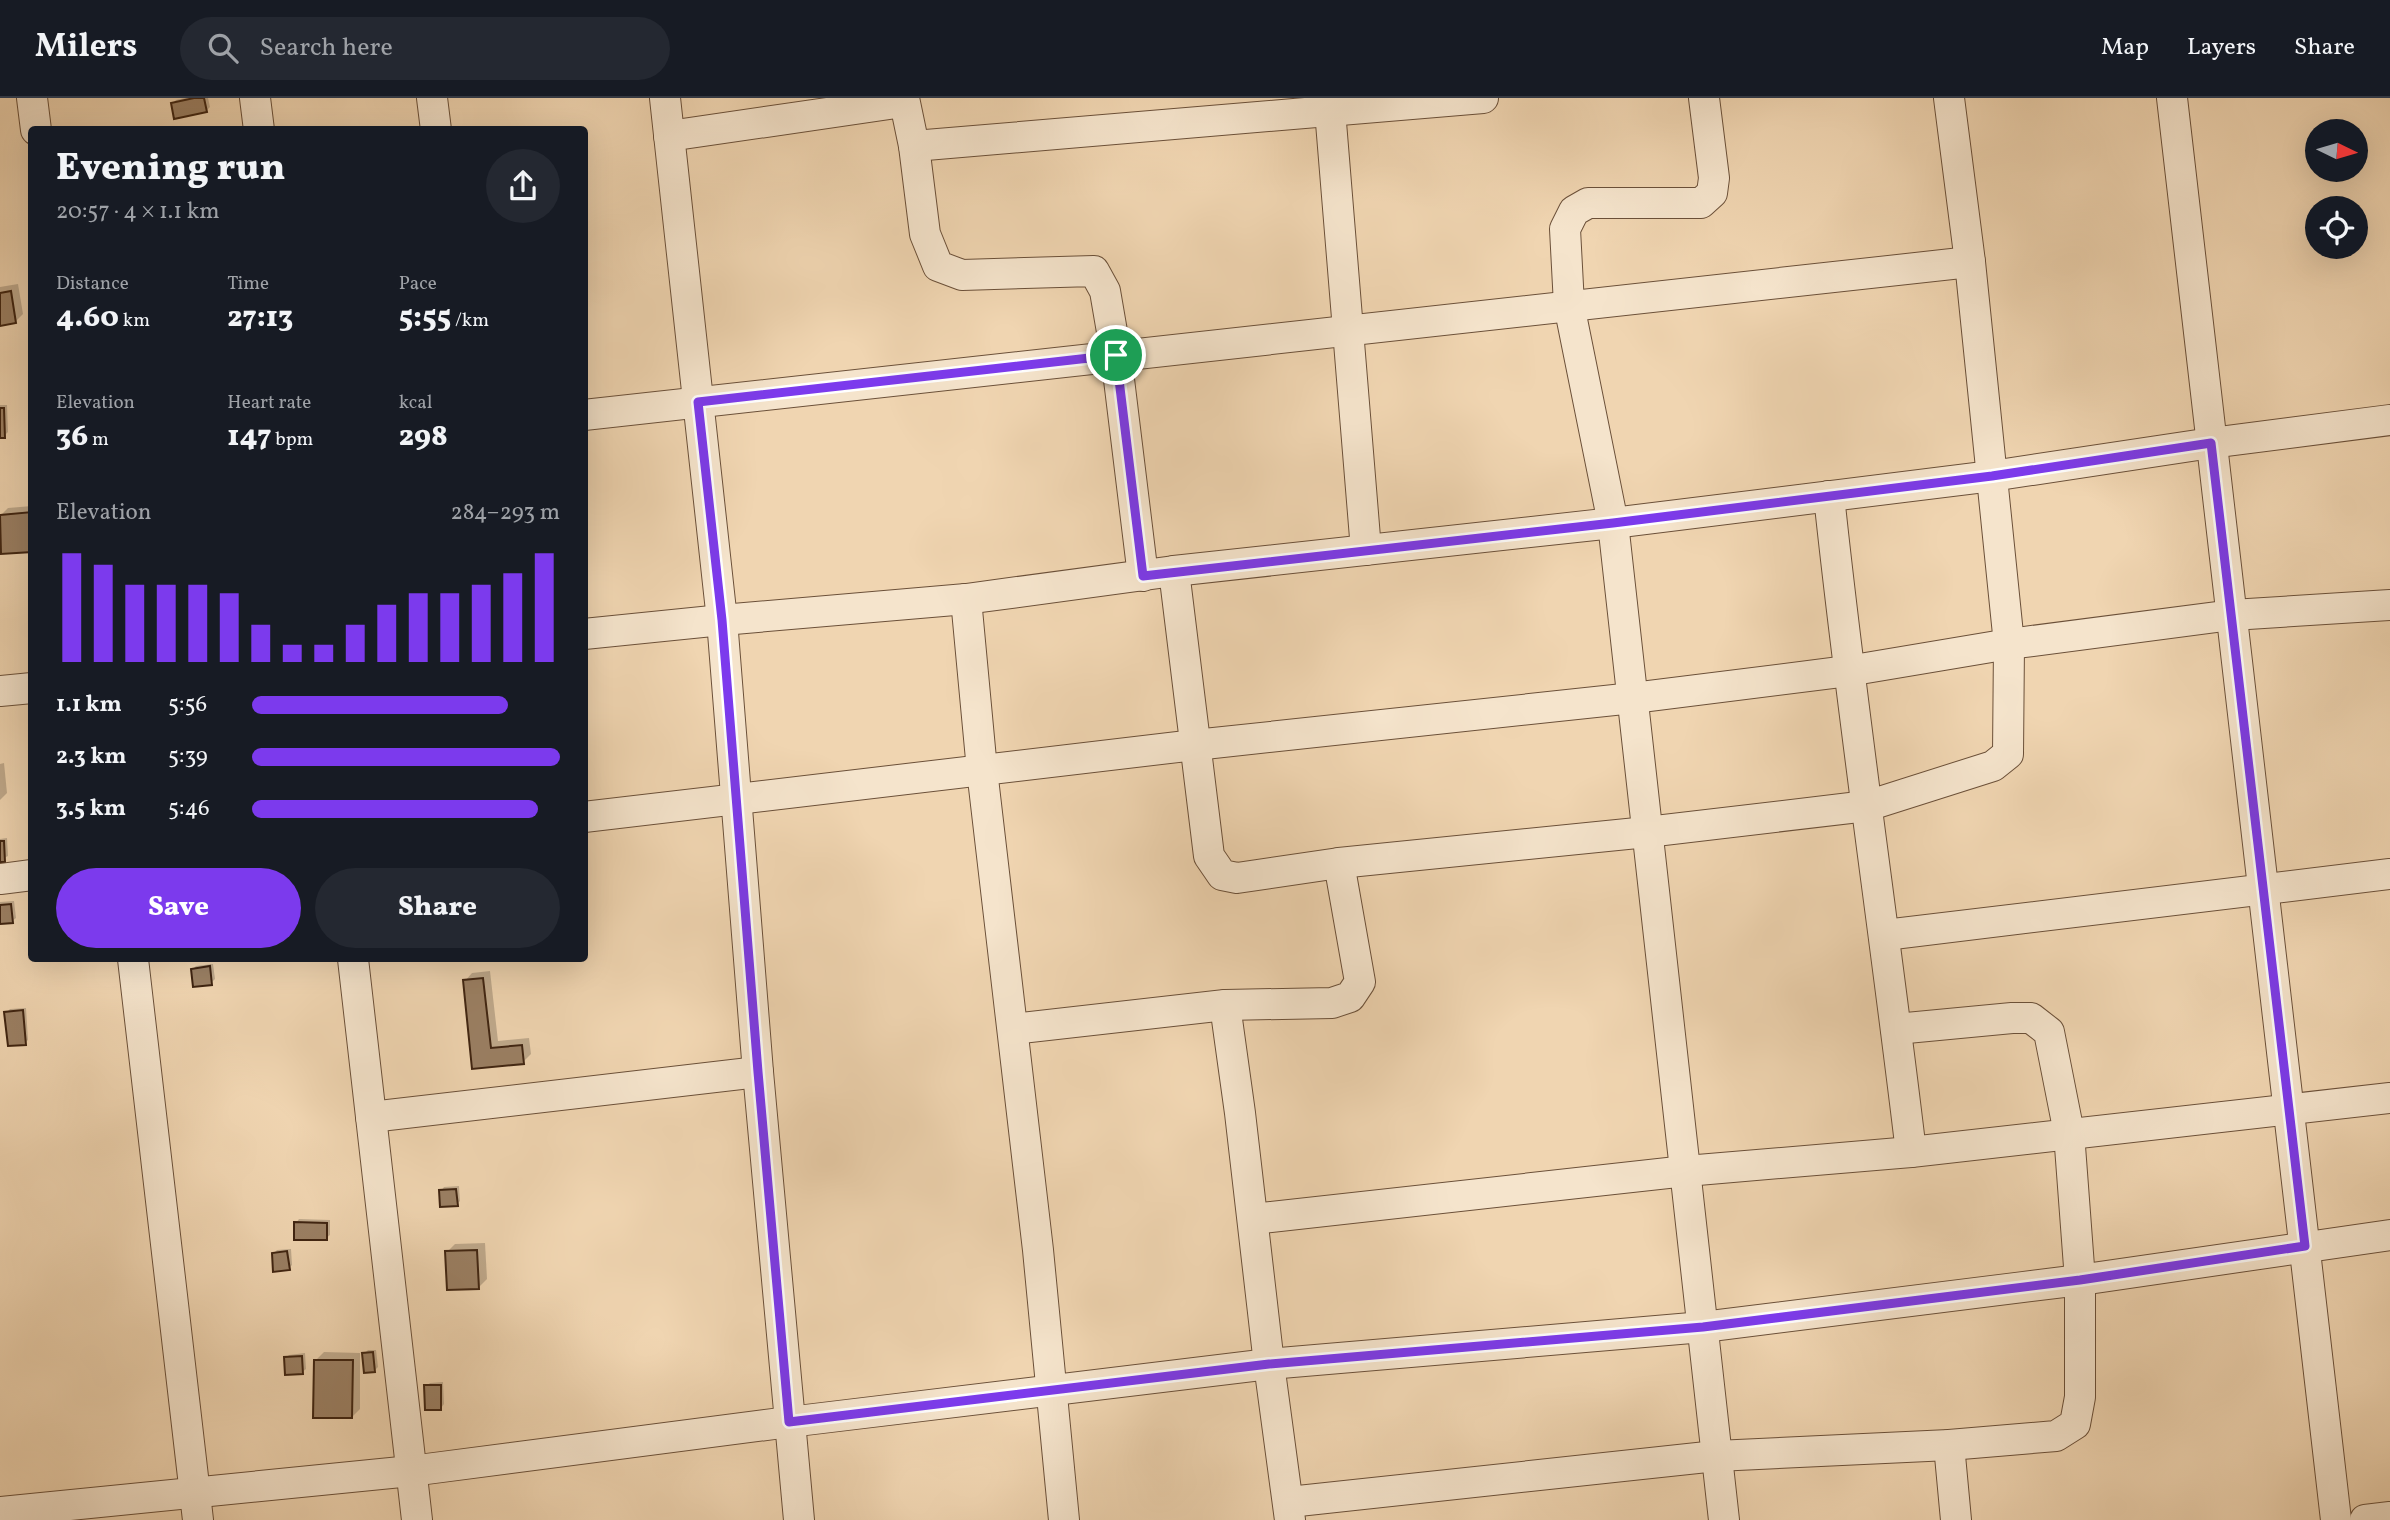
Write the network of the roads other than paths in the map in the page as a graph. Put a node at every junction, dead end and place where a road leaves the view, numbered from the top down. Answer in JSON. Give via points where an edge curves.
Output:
{"nodes":[{"id":1,"x":32,"y":98,"type":"edge"},
{"id":2,"x":255,"y":98,"type":"edge"},
{"id":3,"x":432,"y":98,"type":"edge"},
{"id":4,"x":665,"y":98,"type":"edge"},
{"id":5,"x":1483,"y":98,"type":"edge"},
{"id":6,"x":1704,"y":98,"type":"edge"},
{"id":7,"x":1950,"y":98,"type":"edge"},
{"id":8,"x":2172,"y":98,"type":"edge"},
{"id":9,"x":903,"y":100,"type":"edge"},
{"id":10,"x":1330,"y":104,"type":"edge"},
{"id":11,"x":36,"y":126,"type":"edge"},
{"id":12,"x":258,"y":126,"type":"edge"},
{"id":13,"x":436,"y":126,"type":"edge"},
{"id":14,"x":669,"y":136,"type":"junction"},
{"id":15,"x":914,"y":146,"type":"junction"},
{"id":16,"x":1970,"y":262,"type":"junction"},
{"id":17,"x":1569,"y":305,"type":"junction"},
{"id":18,"x":1348,"y":332,"type":"junction"},
{"id":19,"x":1116,"y":355,"type":"junction"},
{"id":20,"x":698,"y":402,"type":"junction"},
{"id":21,"x":588,"y":415,"type":"edge"},
{"id":22,"x":2390,"y":420,"type":"edge"},
{"id":23,"x":2211,"y":443,"type":"junction"},
{"id":24,"x":1992,"y":476,"type":"junction"},
{"id":25,"x":1829,"y":496,"type":"junction"},
{"id":26,"x":1613,"y":523,"type":"junction"},
{"id":27,"x":1366,"y":550,"type":"junction"},
{"id":28,"x":1174,"y":571,"type":"junction"},
{"id":29,"x":1143,"y":576,"type":"junction"},
{"id":30,"x":966,"y":599,"type":"junction"},
{"id":31,"x":2390,"y":605,"type":"edge"},
{"id":32,"x":2232,"y":615,"type":"junction"},
{"id":33,"x":722,"y":620,"type":"junction"},
{"id":34,"x":588,"y":634,"type":"edge"},
{"id":35,"x":2009,"y":644,"type":"junction"},
{"id":36,"x":1848,"y":671,"type":"junction"},
{"id":37,"x":28,"y":688,"type":"edge"},
{"id":38,"x":0,"y":691,"type":"edge"},
{"id":39,"x":1633,"y":698,"type":"junction"},
{"id":40,"x":1195,"y":746,"type":"junction"},
{"id":41,"x":982,"y":770,"type":"junction"},
{"id":42,"x":736,"y":799,"type":"junction"},
{"id":43,"x":1867,"y":806,"type":"junction"},
{"id":44,"x":588,"y":817,"type":"edge"},
{"id":45,"x":1647,"y":832,"type":"junction"},
{"id":46,"x":1339,"y":863,"type":"junction"},
{"id":47,"x":2390,"y":874,"type":"edge"},
{"id":48,"x":28,"y":876,"type":"edge"},
{"id":49,"x":0,"y":879,"type":"edge"},
{"id":50,"x":2263,"y":889,"type":"junction"},
{"id":51,"x":1885,"y":935,"type":"junction"},
{"id":52,"x":133,"y":962,"type":"edge"},
{"id":53,"x":353,"y":962,"type":"edge"},
{"id":54,"x":1225,"y":1005,"type":"junction"},
{"id":55,"x":1896,"y":1028,"type":"junction"},
{"id":56,"x":1013,"y":1029,"type":"junction"},
{"id":57,"x":758,"y":1072,"type":"junction"},
{"id":58,"x":2390,"y":1098,"type":"edge"},
{"id":59,"x":2289,"y":1110,"type":"junction"},
{"id":60,"x":371,"y":1117,"type":"junction"},
{"id":61,"x":2069,"y":1133,"type":"junction"},
{"id":62,"x":1911,"y":1152,"type":"junction"},
{"id":63,"x":1686,"y":1171,"type":"junction"},
{"id":64,"x":1253,"y":1219,"type":"junction"},
{"id":65,"x":2390,"y":1235,"type":"edge"},
{"id":66,"x":2305,"y":1246,"type":"junction"},
{"id":67,"x":2080,"y":1280,"type":"junction"},
{"id":68,"x":1703,"y":1327,"type":"junction"},
{"id":69,"x":1269,"y":1364,"type":"junction"},
{"id":70,"x":1051,"y":1390,"type":"junction"},
{"id":71,"x":789,"y":1422,"type":"junction"},
{"id":72,"x":1949,"y":1445,"type":"junction"},
{"id":73,"x":1716,"y":1456,"type":"junction"},
{"id":74,"x":411,"y":1471,"type":"junction"},
{"id":75,"x":196,"y":1507,"type":"edge"},
{"id":76,"x":1289,"y":1511,"type":"edge"},
{"id":77,"x":0,"y":1512,"type":"edge"},
{"id":78,"x":2390,"y":1517,"type":"edge"},
{"id":79,"x":417,"y":1520,"type":"edge"},
{"id":80,"x":799,"y":1520,"type":"edge"},
{"id":81,"x":1064,"y":1520,"type":"edge"},
{"id":82,"x":1724,"y":1520,"type":"edge"},
{"id":83,"x":1956,"y":1520,"type":"edge"},
{"id":84,"x":2336,"y":1520,"type":"edge"},
{"id":85,"x":2365,"y":1520,"type":"edge"}],
"edges":[{"from":1,"to":11,"type":"street"},
{"from":2,"to":12,"type":"street"},
{"from":3,"to":13,"type":"street"},
{"from":4,"to":14,"type":"street"},
{"from":5,"to":10,"type":"street"},
{"from":6,"to":17,"type":"street","via":[[1712,193],[1701,203],[1588,203],[1574,211],[1565,229]]},
{"from":7,"to":16,"type":"street"},
{"from":8,"to":23,"type":"street"},
{"from":9,"to":14,"type":"street"},
{"from":9,"to":15,"type":"street"},
{"from":10,"to":15,"type":"street"},
{"from":10,"to":18,"type":"street"},
{"from":14,"to":20,"type":"street"},
{"from":15,"to":19,"type":"street","via":[[925,234],[939,266],[962,275],[1094,271],[1105,290]]},
{"from":16,"to":17,"type":"street"},
{"from":16,"to":24,"type":"street"},
{"from":17,"to":18,"type":"street"},
{"from":17,"to":26,"type":"street"},
{"from":18,"to":19,"type":"street"},
{"from":18,"to":27,"type":"street"},
{"from":19,"to":20,"type":"street"},
{"from":19,"to":29,"type":"street"},
{"from":20,"to":21,"type":"street"},
{"from":20,"to":33,"type":"street"},
{"from":22,"to":23,"type":"street"},
{"from":23,"to":24,"type":"street"},
{"from":23,"to":32,"type":"street"},
{"from":24,"to":25,"type":"street"},
{"from":24,"to":35,"type":"street"},
{"from":25,"to":26,"type":"street"},
{"from":25,"to":36,"type":"street"},
{"from":26,"to":27,"type":"street"},
{"from":26,"to":39,"type":"street"},
{"from":27,"to":28,"type":"street"},
{"from":28,"to":29,"type":"street"},
{"from":28,"to":40,"type":"street"},
{"from":29,"to":30,"type":"street"},
{"from":30,"to":33,"type":"street"},
{"from":30,"to":41,"type":"street"},
{"from":31,"to":32,"type":"street"},
{"from":32,"to":35,"type":"street"},
{"from":32,"to":50,"type":"street"},
{"from":33,"to":34,"type":"street"},
{"from":33,"to":42,"type":"street"},
{"from":35,"to":36,"type":"street"},
{"from":35,"to":43,"type":"street","via":[[2008,754],[1993,766]]},
{"from":36,"to":39,"type":"street"},
{"from":36,"to":43,"type":"street"},
{"from":37,"to":38,"type":"street"},
{"from":39,"to":40,"type":"street"},
{"from":39,"to":45,"type":"street"},
{"from":40,"to":41,"type":"street"},
{"from":40,"to":46,"type":"street","via":[[1209,856],[1222,875],[1237,878]]},
{"from":41,"to":42,"type":"street"},
{"from":41,"to":56,"type":"street"},
{"from":42,"to":44,"type":"street"},
{"from":42,"to":57,"type":"street"},
{"from":43,"to":45,"type":"street"},
{"from":43,"to":51,"type":"street"},
{"from":45,"to":46,"type":"street"},
{"from":45,"to":63,"type":"street"},
{"from":46,"to":54,"type":"street","via":[[1360,982],[1350,997],[1332,1003]]},
{"from":47,"to":50,"type":"street"},
{"from":48,"to":49,"type":"street"},
{"from":50,"to":51,"type":"street"},
{"from":50,"to":59,"type":"street"},
{"from":51,"to":55,"type":"street"},
{"from":52,"to":75,"type":"street"},
{"from":53,"to":60,"type":"street"},
{"from":54,"to":56,"type":"street"},
{"from":54,"to":64,"type":"street"},
{"from":55,"to":61,"type":"street","via":[[2031,1018],[2049,1032]]},
{"from":55,"to":62,"type":"street"},
{"from":56,"to":70,"type":"street"},
{"from":57,"to":60,"type":"street"},
{"from":57,"to":71,"type":"street"},
{"from":58,"to":59,"type":"street"},
{"from":59,"to":61,"type":"street"},
{"from":59,"to":66,"type":"street"},
{"from":60,"to":74,"type":"street"},
{"from":61,"to":62,"type":"street"},
{"from":61,"to":67,"type":"street"},
{"from":62,"to":63,"type":"street"},
{"from":63,"to":64,"type":"street"},
{"from":63,"to":68,"type":"street"},
{"from":64,"to":69,"type":"street"},
{"from":65,"to":66,"type":"street"},
{"from":66,"to":67,"type":"street"},
{"from":66,"to":84,"type":"street"},
{"from":67,"to":68,"type":"street"},
{"from":67,"to":72,"type":"street","via":[[2080,1397],[2075,1424],[2056,1437]]},
{"from":68,"to":69,"type":"street"},
{"from":68,"to":73,"type":"street"},
{"from":69,"to":70,"type":"street"},
{"from":69,"to":76,"type":"street"},
{"from":70,"to":71,"type":"street"},
{"from":70,"to":81,"type":"street"},
{"from":71,"to":74,"type":"street"},
{"from":71,"to":80,"type":"street"},
{"from":72,"to":73,"type":"street"},
{"from":72,"to":83,"type":"street"},
{"from":73,"to":76,"type":"street"},
{"from":73,"to":82,"type":"street"},
{"from":74,"to":75,"type":"street"},
{"from":74,"to":79,"type":"street"},
{"from":75,"to":77,"type":"street"},
{"from":78,"to":85,"type":"street"}]}
